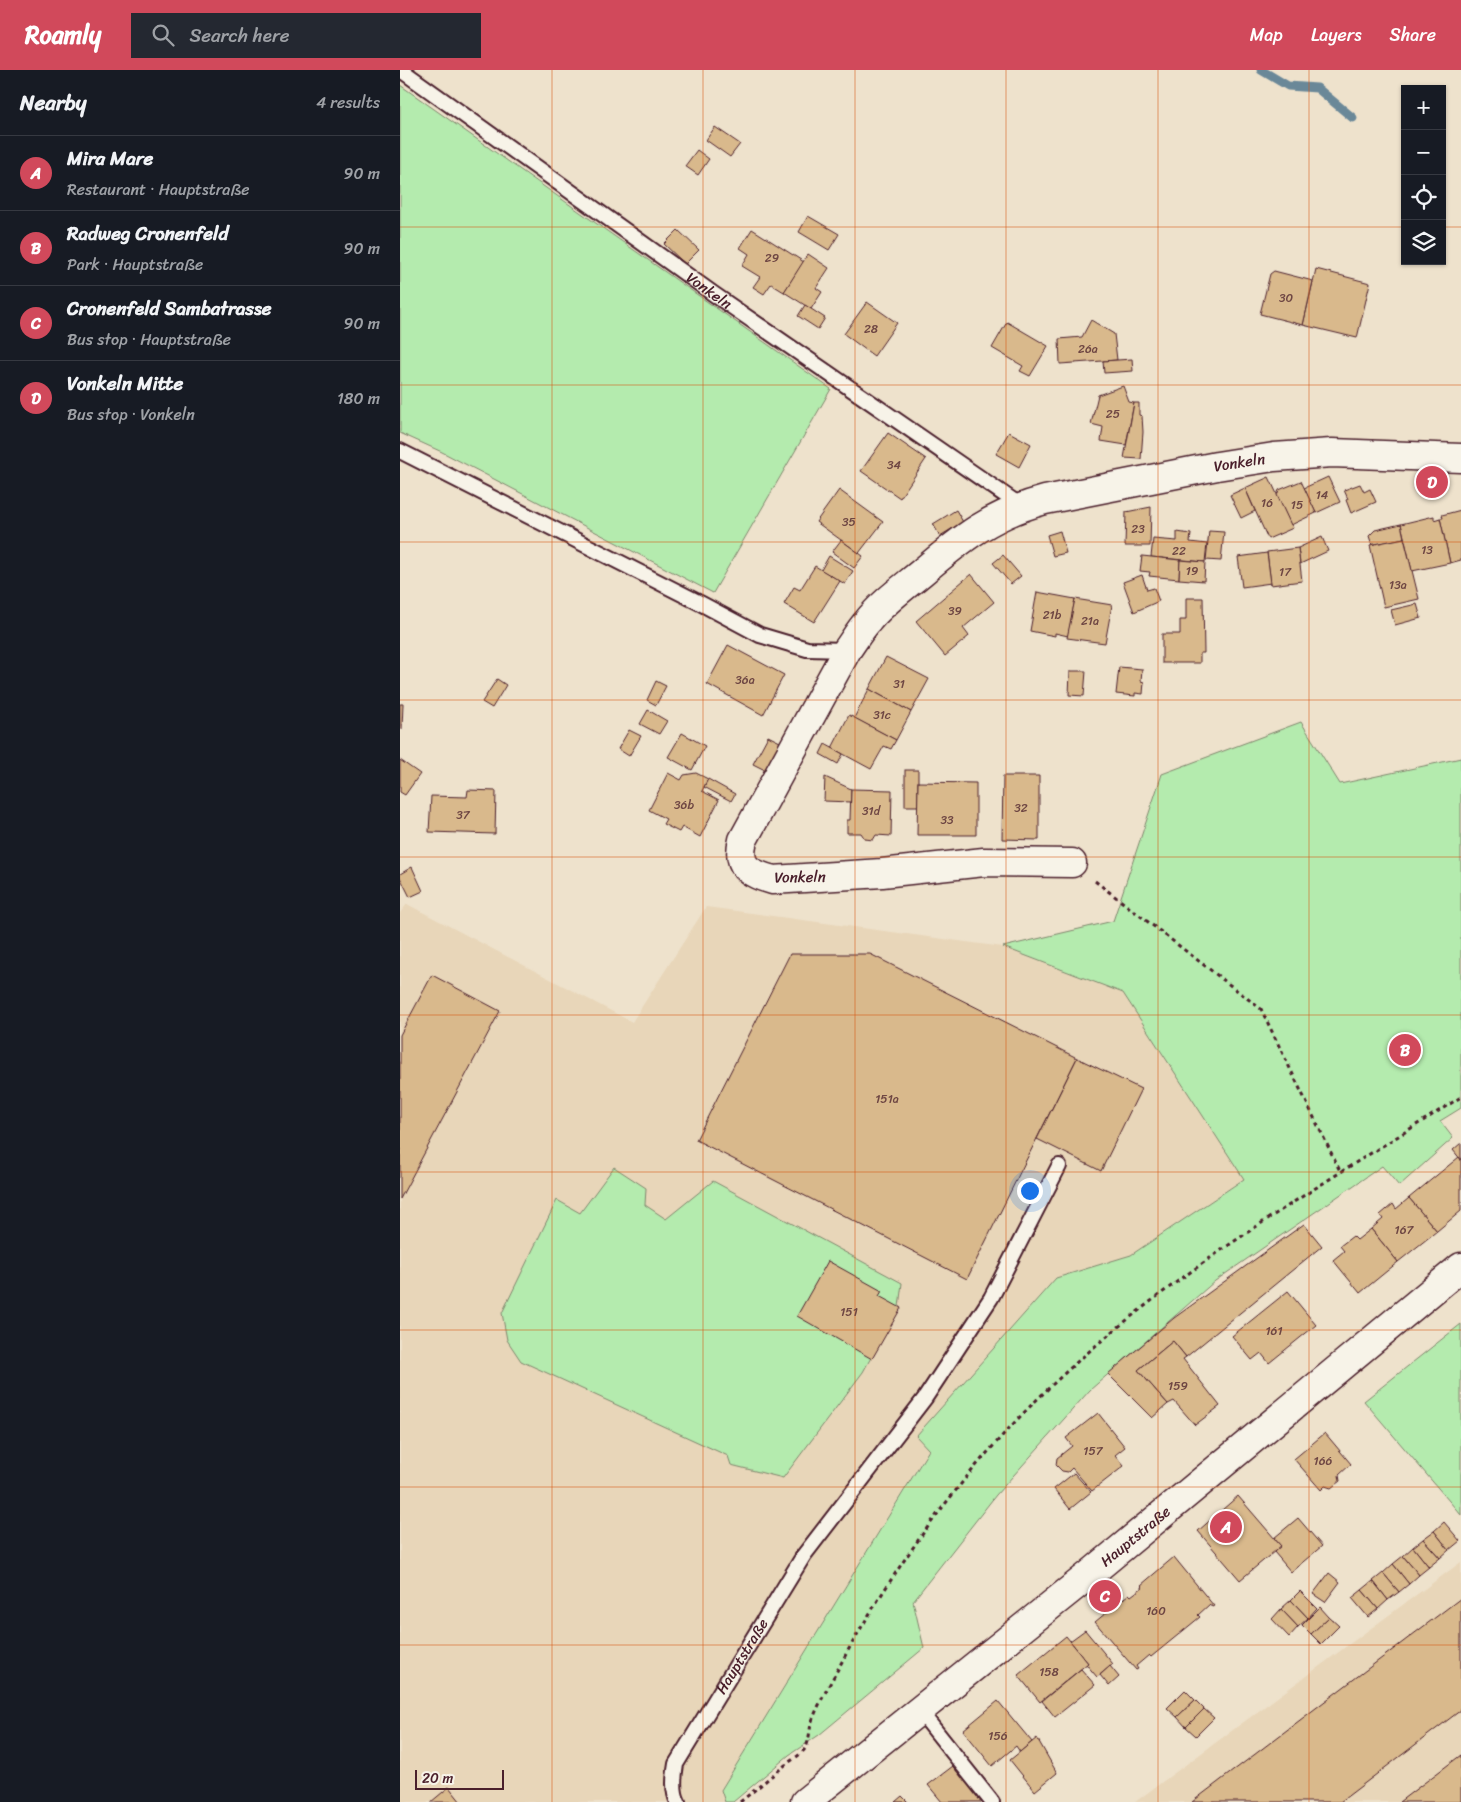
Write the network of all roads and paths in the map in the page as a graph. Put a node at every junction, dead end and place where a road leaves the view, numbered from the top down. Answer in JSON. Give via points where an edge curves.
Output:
{"nodes":[{"id":1,"x":401,"y":70,"type":"edge"},
{"id":2,"x":400,"y":451,"type":"edge"},
{"id":3,"x":1461,"y":458,"type":"edge"},
{"id":4,"x":1021,"y":506,"type":"junction"},
{"id":5,"x":847,"y":650,"type":"junction"},
{"id":6,"x":1072,"y":863,"type":"joint"},
{"id":7,"x":1461,"y":1097,"type":"edge"},
{"id":8,"x":1059,"y":1166,"type":"dead end"},
{"id":9,"x":1341,"y":1173,"type":"junction"},
{"id":10,"x":1461,"y":1267,"type":"edge"},
{"id":11,"x":919,"y":1710,"type":"junction"},
{"id":12,"x":678,"y":1802,"type":"edge"},
{"id":13,"x":740,"y":1802,"type":"edge"},
{"id":14,"x":805,"y":1802,"type":"edge"},
{"id":15,"x":992,"y":1802,"type":"edge"}],
"edges":[{"from":1,"to":4,"type":"lane","name":"Vonkeln","via":[[715,295]]},
{"from":2,"to":5,"type":"lane","via":[[760,635],[806,649]]},
{"from":3,"to":4,"type":"street","name":"Vonkeln","via":[[1332,453],[1274,457]]},
{"from":4,"to":5,"type":"street","name":"Vonkeln","via":[[994,518],[943,554],[868,620]]},
{"from":5,"to":6,"type":"street","name":"Vonkeln","via":[[743,840],[740,853],[743,866],[773,880],[984,862]]},
{"from":6,"to":9,"type":"path","via":[[1260,1008]]},
{"from":7,"to":9,"type":"path"},
{"from":8,"to":12,"type":"lane","name":"Hauptstraße","via":[[990,1298],[924,1398],[804,1555],[676,1764],[674,1781]]},
{"from":9,"to":13,"type":"path","via":[[1187,1275],[1118,1327],[1052,1384],[994,1445],[937,1515],[891,1581],[823,1697],[811,1724],[806,1749]]},
{"from":10,"to":11,"type":"street","name":"Hauptstraße","via":[[1090,1574]]},
{"from":11,"to":14,"type":"street","name":"Hauptstraße"},
{"from":11,"to":15,"type":"lane"}]}
